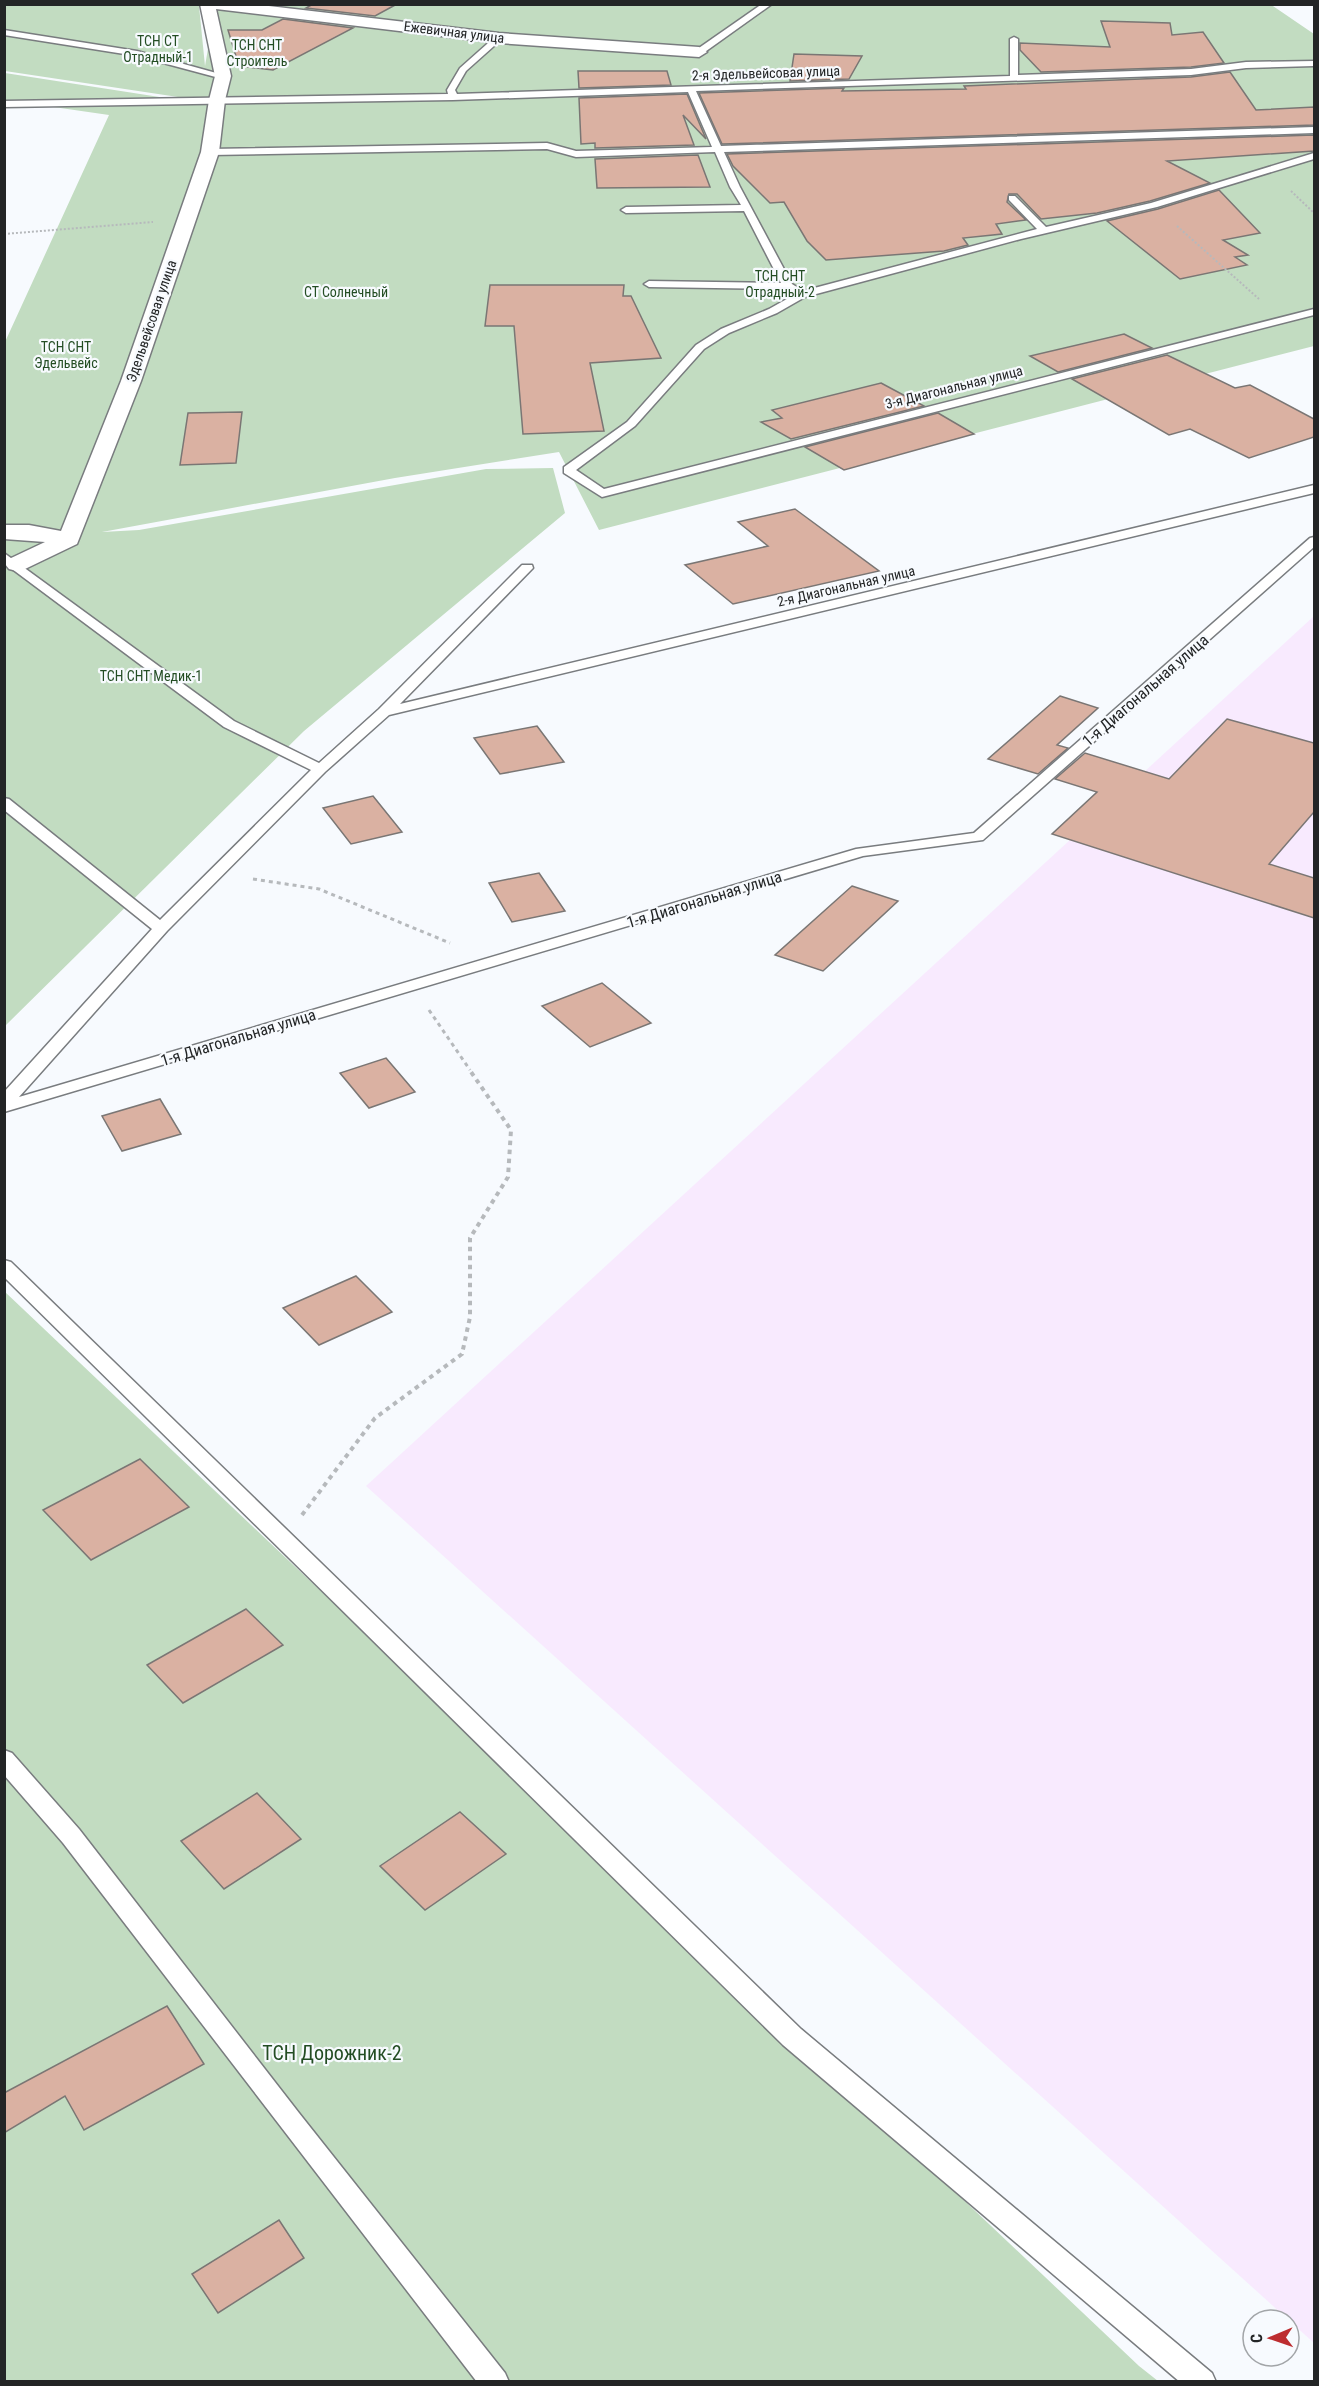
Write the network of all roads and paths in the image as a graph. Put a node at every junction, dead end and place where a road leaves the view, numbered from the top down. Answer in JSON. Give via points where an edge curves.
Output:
{"nodes":[{"id":1,"x":208,"y":4,"type":"edge"},
{"id":2,"x":768,"y":4,"type":"edge"},
{"id":3,"x":4,"y":32,"type":"edge"},
{"id":4,"x":499,"y":38,"type":"junction"},
{"id":5,"x":1014,"y":39,"type":"dead end"},
{"id":6,"x":699,"y":52,"type":"joint"},
{"id":7,"x":1314,"y":63,"type":"edge"},
{"id":8,"x":223,"y":76,"type":"junction"},
{"id":9,"x":1014,"y":78,"type":"junction"},
{"id":10,"x":691,"y":89,"type":"junction"},
{"id":11,"x":453,"y":97,"type":"junction"},
{"id":12,"x":217,"y":100,"type":"junction"},
{"id":13,"x":4,"y":104,"type":"edge"},
{"id":14,"x":1314,"y":130,"type":"edge"},
{"id":15,"x":718,"y":150,"type":"junction"},
{"id":16,"x":210,"y":152,"type":"junction"},
{"id":17,"x":1314,"y":156,"type":"edge"},
{"id":18,"x":1012,"y":198,"type":"dead end"},
{"id":19,"x":1154,"y":205,"type":"junction"},
{"id":20,"x":748,"y":208,"type":"junction"},
{"id":21,"x":626,"y":210,"type":"dead end"},
{"id":22,"x":188,"y":220,"type":"junction"},
{"id":23,"x":1044,"y":230,"type":"junction"},
{"id":24,"x":4,"y":234,"type":"edge"},
{"id":25,"x":649,"y":284,"type":"dead end"},
{"id":26,"x":788,"y":286,"type":"junction"},
{"id":27,"x":801,"y":295,"type":"junction"},
{"id":28,"x":1314,"y":312,"type":"edge"},
{"id":29,"x":1282,"y":319,"type":"junction"},
{"id":30,"x":1314,"y":489,"type":"edge"},
{"id":31,"x":4,"y":532,"type":"edge"},
{"id":32,"x":69,"y":539,"type":"junction"},
{"id":33,"x":1314,"y":541,"type":"edge"},
{"id":34,"x":11,"y":561,"type":"edge"},
{"id":35,"x":527,"y":568,"type":"dead end"},
{"id":36,"x":384,"y":712,"type":"junction"},
{"id":37,"x":320,"y":769,"type":"junction"},
{"id":38,"x":4,"y":802,"type":"edge"},
{"id":39,"x":215,"y":874,"type":"junction"},
{"id":40,"x":160,"y":928,"type":"junction"},
{"id":41,"x":499,"y":960,"type":"junction"},
{"id":42,"x":412,"y":986,"type":"junction"},
{"id":43,"x":4,"y":1105,"type":"edge"},
{"id":44,"x":4,"y":1266,"type":"edge"},
{"id":45,"x":284,"y":1539,"type":"junction"},
{"id":46,"x":4,"y":1759,"type":"edge"},
{"id":47,"x":495,"y":2382,"type":"edge"},
{"id":48,"x":1202,"y":2382,"type":"edge"}],
"edges":[{"from":1,"to":4,"type":"street","name":"Ежевичная улица"},
{"from":1,"to":8,"type":"street"},
{"from":2,"to":6,"type":"lane"},
{"from":3,"to":8,"type":"lane","via":[[137,54]]},
{"from":4,"to":6,"type":"street","name":"Ежевичная улица"},
{"from":4,"to":11,"type":"lane","via":[[463,70],[451,90]]},
{"from":5,"to":9,"type":"lane"},
{"from":7,"to":9,"type":"lane","name":"2-я Эдельвейсовая улица"},
{"from":8,"to":12,"type":"street","name":"Эдельвейсовая улица"},
{"from":9,"to":10,"type":"lane","name":"2-я Эдельвейсовая улица"},
{"from":10,"to":11,"type":"lane","name":"2-я Эдельвейсовая улица"},
{"from":10,"to":15,"type":"lane"},
{"from":11,"to":12,"type":"lane","name":"2-я Эдельвейсовая улица"},
{"from":12,"to":13,"type":"lane","name":"2-я Эдельвейсовая улица"},
{"from":12,"to":16,"type":"street","name":"Эдельвейсовая улица"},
{"from":14,"to":15,"type":"lane"},
{"from":15,"to":16,"type":"lane","via":[[576,154],[547,146]]},
{"from":15,"to":20,"type":"lane"},
{"from":16,"to":22,"type":"street","name":"Эдельвейсовая улица"},
{"from":17,"to":19,"type":"lane"},
{"from":18,"to":23,"type":"lane"},
{"from":19,"to":23,"type":"lane"},
{"from":19,"to":29,"type":"path"},
{"from":20,"to":21,"type":"lane"},
{"from":20,"to":26,"type":"lane"},
{"from":22,"to":24,"type":"path"},
{"from":22,"to":32,"type":"street","name":"Эдельвейсовая улица"},
{"from":23,"to":27,"type":"lane"},
{"from":25,"to":26,"type":"lane"},
{"from":26,"to":27,"type":"lane"},
{"from":27,"to":29,"type":"lane","name":"3-я Диагональная улица","via":[[700,347],[631,424],[568,470],[602,493]]},
{"from":28,"to":29,"type":"lane","name":"3-я Диагональная улица"},
{"from":30,"to":36,"type":"lane","name":"2-я Диагональная улица"},
{"from":31,"to":32,"type":"street"},
{"from":32,"to":34,"type":"street"},
{"from":33,"to":41,"type":"lane","name":"1-я Диагональная улица","via":[[978,837],[861,852]]},
{"from":34,"to":37,"type":"lane","via":[[229,724]]},
{"from":35,"to":36,"type":"lane"},
{"from":36,"to":37,"type":"lane"},
{"from":37,"to":39,"type":"lane"},
{"from":38,"to":40,"type":"lane"},
{"from":39,"to":40,"type":"lane"},
{"from":39,"to":41,"type":"path","via":[[319,889],[427,936]]},
{"from":40,"to":43,"type":"lane"},
{"from":41,"to":42,"type":"lane","name":"1-я Диагональная улица"},
{"from":42,"to":43,"type":"lane","name":"1-я Диагональная улица"},
{"from":42,"to":45,"type":"path","via":[[511,1130],[508,1177],[470,1238],[470,1317],[462,1354],[375,1418]]},
{"from":44,"to":45,"type":"lane"},
{"from":45,"to":48,"type":"lane","via":[[792,2037]]},
{"from":46,"to":47,"type":"lane","via":[[71,1836]]}]}
